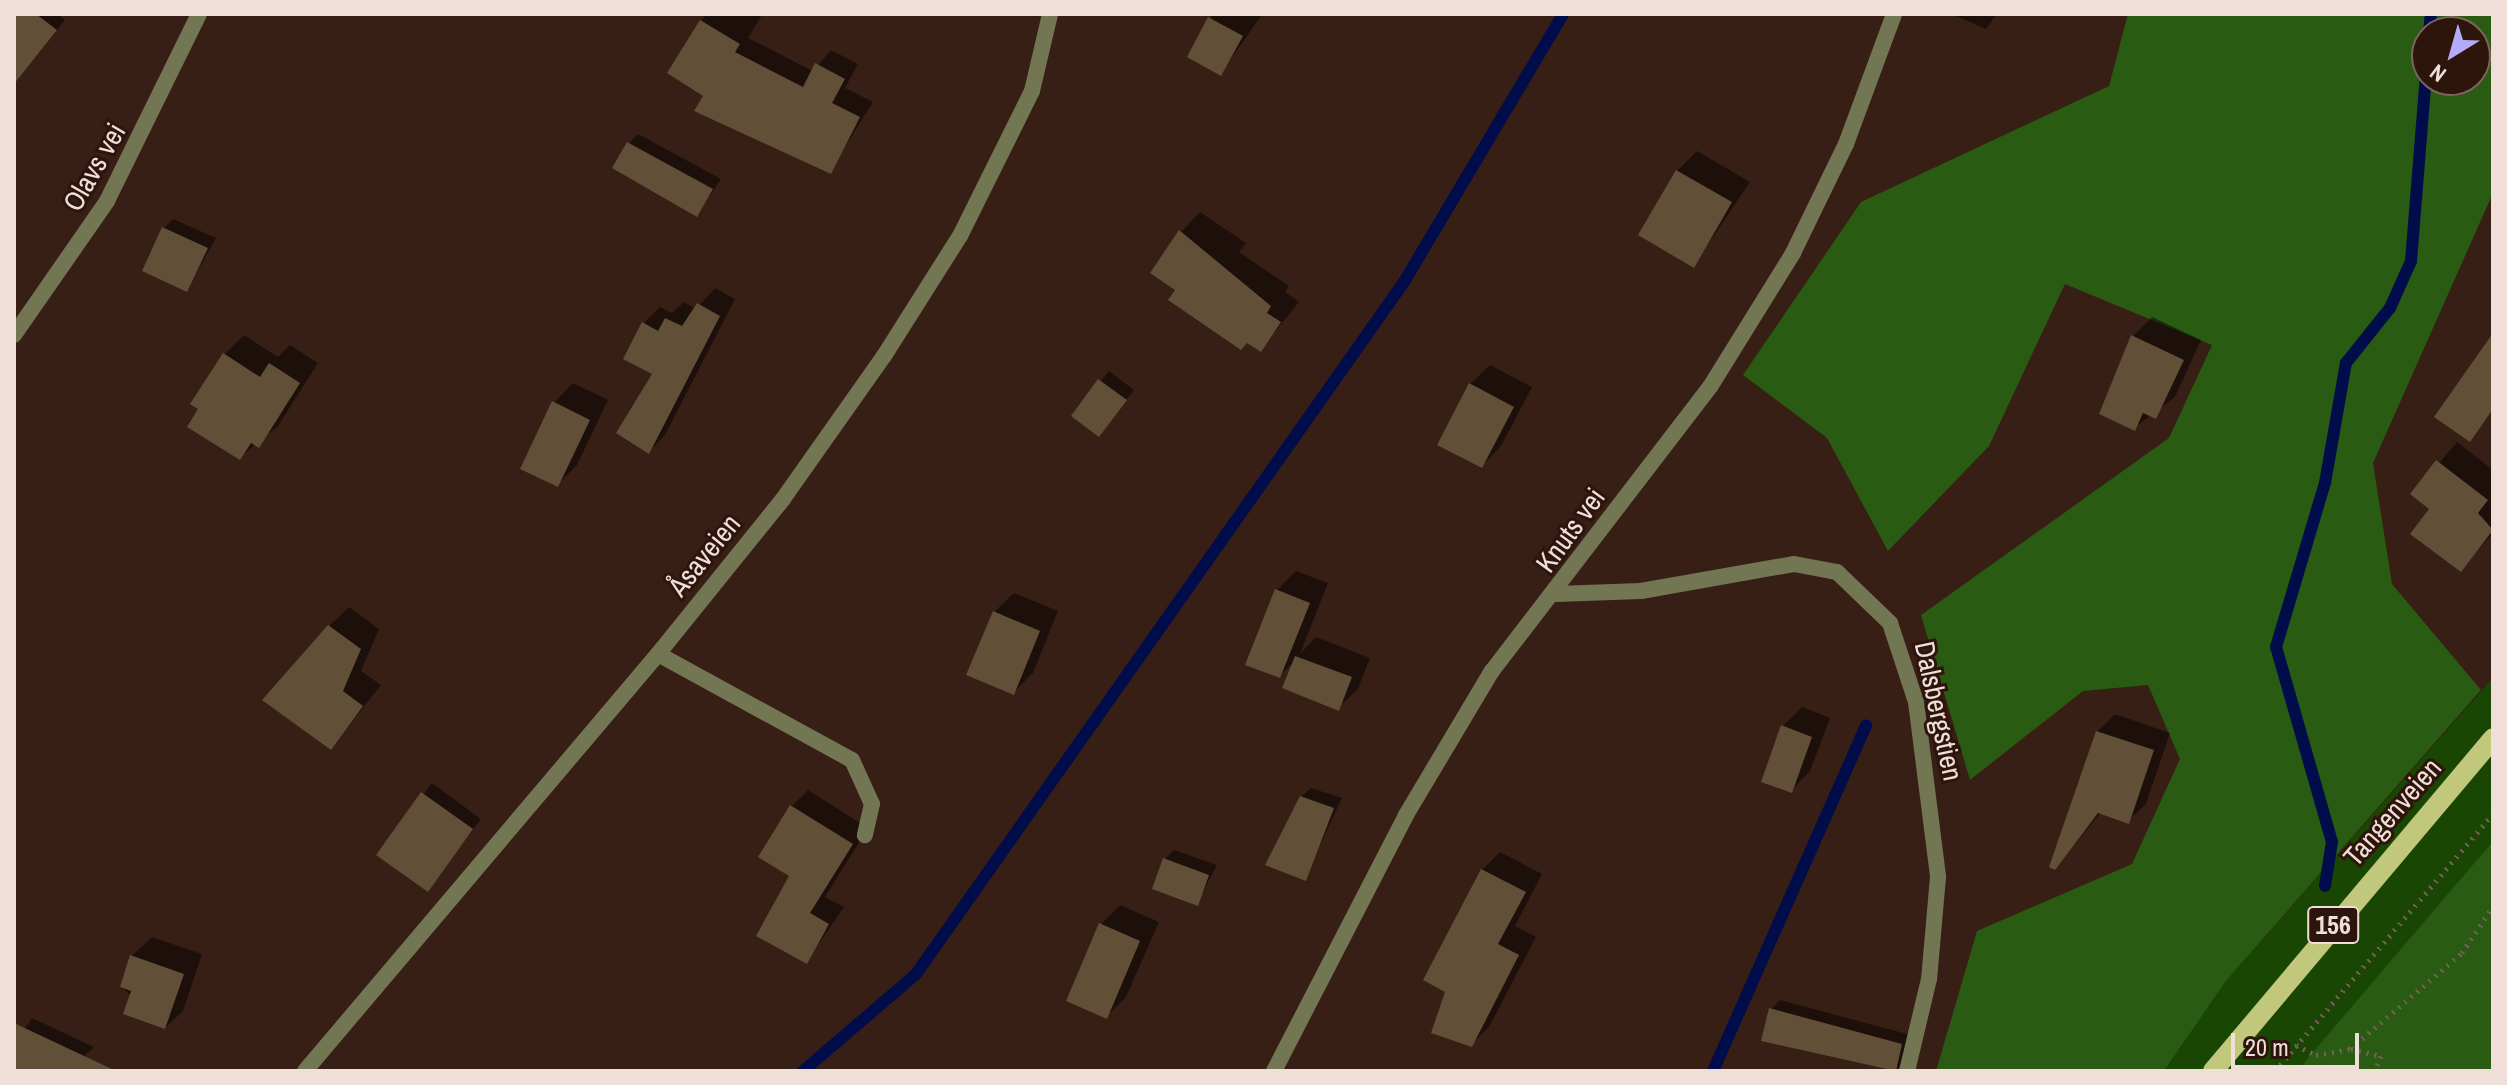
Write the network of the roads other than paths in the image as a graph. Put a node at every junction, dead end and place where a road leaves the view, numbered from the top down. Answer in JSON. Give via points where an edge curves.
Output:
{"nodes":[{"id":1,"x":199,"y":14,"type":"edge"},
{"id":2,"x":1050,"y":14,"type":"edge"},
{"id":3,"x":1894,"y":14,"type":"edge"},
{"id":4,"x":14,"y":335,"type":"edge"},
{"id":5,"x":1556,"y":594,"type":"junction"},
{"id":6,"x":658,"y":654,"type":"junction"},
{"id":7,"x":2493,"y":738,"type":"edge"},
{"id":8,"x":865,"y":835,"type":"dead end"},
{"id":9,"x":305,"y":1071,"type":"edge"},
{"id":10,"x":1274,"y":1071,"type":"edge"},
{"id":11,"x":1907,"y":1071,"type":"edge"},
{"id":12,"x":2213,"y":1071,"type":"edge"}],
"edges":[{"from":1,"to":4,"type":"street","name":"Olavs vei","via":[[107,201]]},
{"from":2,"to":6,"type":"street","name":"Åsaveien","via":[[1032,91],[960,236],[783,499]]},
{"from":3,"to":5,"type":"street","name":"Knuts vei","via":[[1846,144],[1793,253],[1710,387]]},
{"from":5,"to":10,"type":"street","name":"Knuts vei","via":[[1492,671],[1422,789]]},
{"from":5,"to":11,"type":"street","name":"Dalsbergstien","via":[[1641,591],[1794,564],[1837,572],[1890,623],[1918,715],[1938,877],[1929,979]]},
{"from":6,"to":8,"type":"street","via":[[852,760],[872,804]]},
{"from":6,"to":9,"type":"street","name":"Åsaveien"},
{"from":7,"to":12,"type":"main road","name":"Tangenveien","number":"156"}]}
